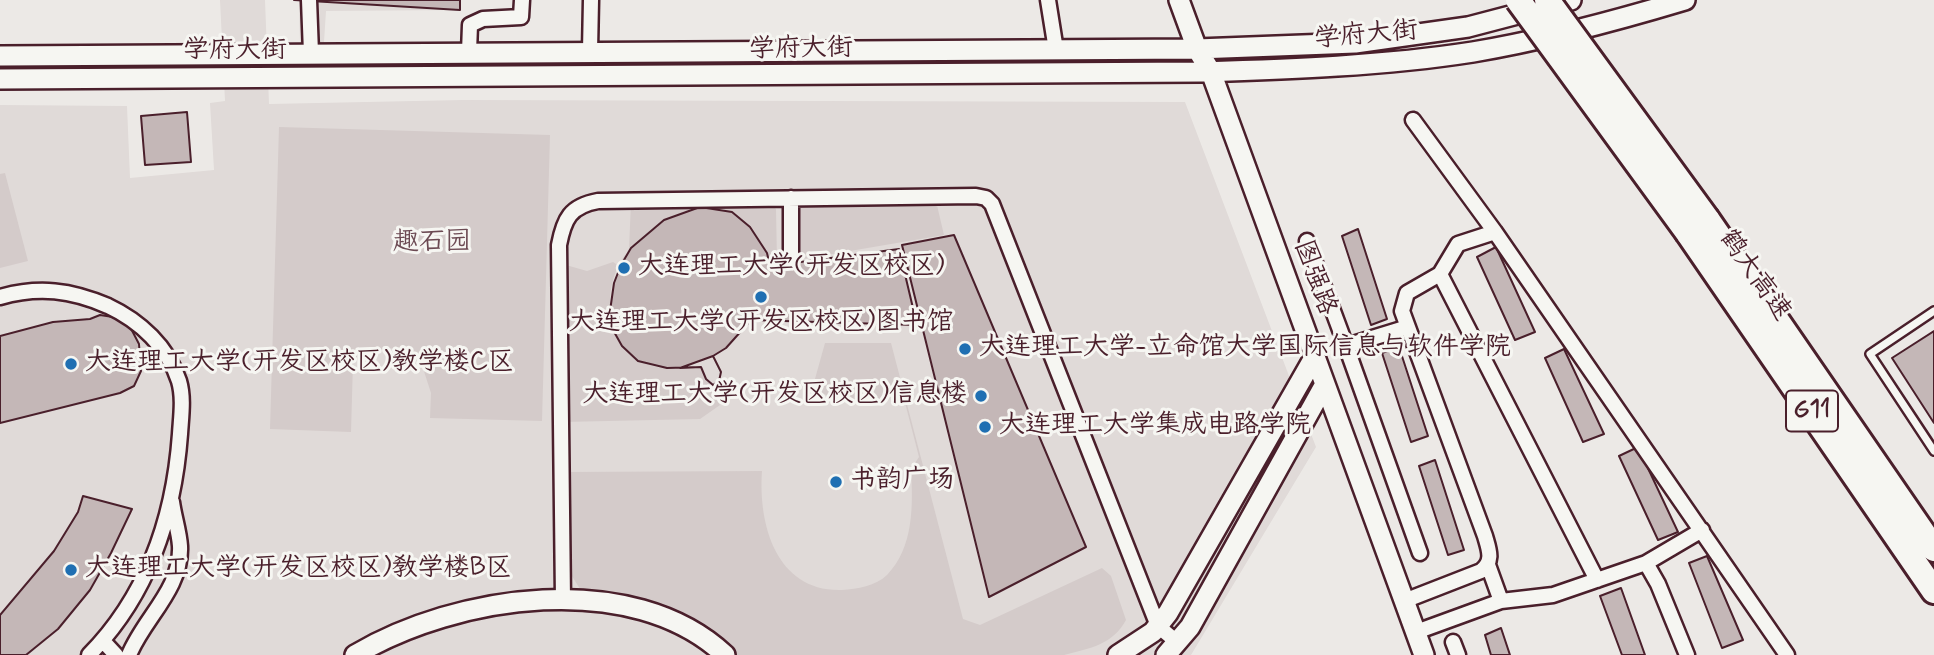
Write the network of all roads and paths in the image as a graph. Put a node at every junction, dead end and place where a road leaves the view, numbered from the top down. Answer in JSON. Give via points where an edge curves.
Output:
{"nodes":[{"id":1,"x":309,"y":0,"type":"edge"},
{"id":2,"x":522,"y":0,"type":"edge"},
{"id":3,"x":591,"y":0,"type":"edge"},
{"id":4,"x":1048,"y":0,"type":"edge"},
{"id":5,"x":1179,"y":0,"type":"edge"},
{"id":6,"x":1518,"y":0,"type":"edge"},
{"id":7,"x":1547,"y":0,"type":"edge"},
{"id":8,"x":1572,"y":0,"type":"edge"},
{"id":9,"x":1685,"y":0,"type":"edge"},
{"id":10,"x":1197,"y":49,"type":"junction"},
{"id":11,"x":1055,"y":50,"type":"junction"},
{"id":12,"x":590,"y":51,"type":"junction"},
{"id":13,"x":469,"y":52,"type":"junction"},
{"id":14,"x":311,"y":54,"type":"junction"},
{"id":15,"x":0,"y":56,"type":"edge"},
{"id":16,"x":1211,"y":72,"type":"junction"},
{"id":17,"x":0,"y":79,"type":"edge"},
{"id":18,"x":1413,"y":120,"type":"dead end"},
{"id":19,"x":791,"y":198,"type":"junction"},
{"id":20,"x":1698,"y":226,"type":"junction"},
{"id":21,"x":1495,"y":232,"type":"junction"},
{"id":22,"x":1307,"y":241,"type":"dead end"},
{"id":23,"x":791,"y":261,"type":"dead end"},
{"id":24,"x":1440,"y":274,"type":"junction"},
{"id":25,"x":0,"y":297,"type":"edge"},
{"id":26,"x":1934,"y":311,"type":"edge"},
{"id":27,"x":1408,"y":327,"type":"junction"},
{"id":28,"x":1346,"y":346,"type":"junction"},
{"id":29,"x":1315,"y":356,"type":"junction"},
{"id":30,"x":1325,"y":384,"type":"junction"},
{"id":31,"x":1934,"y":451,"type":"edge"},
{"id":32,"x":171,"y":497,"type":"junction"},
{"id":33,"x":1702,"y":530,"type":"junction"},
{"id":34,"x":1934,"y":549,"type":"edge"},
{"id":35,"x":1420,"y":553,"type":"dead end"},
{"id":36,"x":1646,"y":563,"type":"junction"},
{"id":37,"x":1488,"y":565,"type":"junction"},
{"id":38,"x":1597,"y":580,"type":"junction"},
{"id":39,"x":1934,"y":591,"type":"edge"},
{"id":40,"x":563,"y":600,"type":"junction"},
{"id":41,"x":1501,"y":600,"type":"junction"},
{"id":42,"x":1404,"y":601,"type":"junction"},
{"id":43,"x":1158,"y":626,"type":"junction"},
{"id":44,"x":1416,"y":632,"type":"junction"},
{"id":45,"x":103,"y":640,"type":"junction"},
{"id":46,"x":1172,"y":649,"type":"edge"},
{"id":47,"x":89,"y":655,"type":"edge"},
{"id":48,"x":116,"y":655,"type":"edge"},
{"id":49,"x":129,"y":655,"type":"edge"},
{"id":50,"x":355,"y":655,"type":"edge"},
{"id":51,"x":725,"y":655,"type":"edge"},
{"id":52,"x":1118,"y":655,"type":"edge"},
{"id":53,"x":1424,"y":655,"type":"edge"},
{"id":54,"x":1687,"y":655,"type":"edge"},
{"id":55,"x":1787,"y":655,"type":"edge"}],
"edges":[{"from":1,"to":14,"type":"street"},
{"from":2,"to":13,"type":"street","via":[[521,17],[483,19],[470,25]]},
{"from":3,"to":12,"type":"street"},
{"from":4,"to":11,"type":"street"},
{"from":5,"to":10,"type":"main road","name":"图强路"},
{"from":6,"to":20,"type":"highway","name":"鹤大高速","number":"G11","bridge":true},
{"from":7,"to":20,"type":"highway","name":"鹤大高速","number":"G11","bridge":true},
{"from":8,"to":10,"type":"main road","name":"学府大街","via":[[1468,27],[1355,43]]},
{"from":9,"to":16,"type":"main road","name":"学府大街","via":[[1600,26],[1459,53],[1343,67]]},
{"from":10,"to":11,"type":"main road","name":"学府大街"},
{"from":10,"to":16,"type":"main road","name":"图强路"},
{"from":11,"to":12,"type":"main road","name":"学府大街"},
{"from":12,"to":13,"type":"main road","name":"学府大街"},
{"from":13,"to":14,"type":"main road","name":"学府大街"},
{"from":14,"to":15,"type":"main road","name":"学府大街"},
{"from":16,"to":17,"type":"main road","name":"学府大街"},
{"from":16,"to":29,"type":"main road","name":"图强路"},
{"from":18,"to":21,"type":"street"},
{"from":19,"to":23,"type":"street"},
{"from":19,"to":40,"type":"street","via":[[598,201],[582,204],[563,224],[559,245]]},
{"from":19,"to":43,"type":"street","via":[[976,196],[992,204]]},
{"from":20,"to":34,"type":"highway","name":"鹤大高速","number":"G11"},
{"from":20,"to":39,"type":"highway","name":"鹤大高速","number":"G11"},
{"from":21,"to":24,"type":"street","via":[[1458,244]]},
{"from":21,"to":33,"type":"street"},
{"from":22,"to":28,"type":"street"},
{"from":24,"to":27,"type":"street","via":[[1407,293],[1402,311]]},
{"from":24,"to":38,"type":"street"},
{"from":25,"to":32,"type":"street","via":[[24,290],[66,291],[124,314],[156,342],[179,382],[182,403]]},
{"from":26,"to":31,"type":"lane","via":[[1870,354]]},
{"from":27,"to":28,"type":"street"},
{"from":27,"to":37,"type":"street","via":[[1485,536]]},
{"from":28,"to":35,"type":"street"},
{"from":29,"to":30,"type":"main road","name":"图强路"},
{"from":29,"to":43,"type":"main road"},
{"from":30,"to":42,"type":"main road","name":"图强路"},
{"from":30,"to":46,"type":"main road","via":[[1236,546]]},
{"from":32,"to":45,"type":"street","via":[[146,575]]},
{"from":32,"to":49,"type":"street","via":[[180,548],[178,566]]},
{"from":33,"to":36,"type":"street"},
{"from":33,"to":55,"type":"street"},
{"from":36,"to":38,"type":"street"},
{"from":36,"to":54,"type":"street"},
{"from":37,"to":41,"type":"street"},
{"from":37,"to":42,"type":"street"},
{"from":38,"to":41,"type":"street","via":[[1553,595]]},
{"from":40,"to":50,"type":"main road","via":[[493,605],[435,620]]},
{"from":40,"to":51,"type":"main road","via":[[604,601],[643,610],[698,635]]},
{"from":41,"to":44,"type":"street"},
{"from":42,"to":44,"type":"main road","name":"图强路"},
{"from":43,"to":46,"type":"street"},
{"from":43,"to":52,"type":"main road"},
{"from":44,"to":53,"type":"main road","name":"图强路"},
{"from":45,"to":47,"type":"street"},
{"from":45,"to":48,"type":"street"}]}
